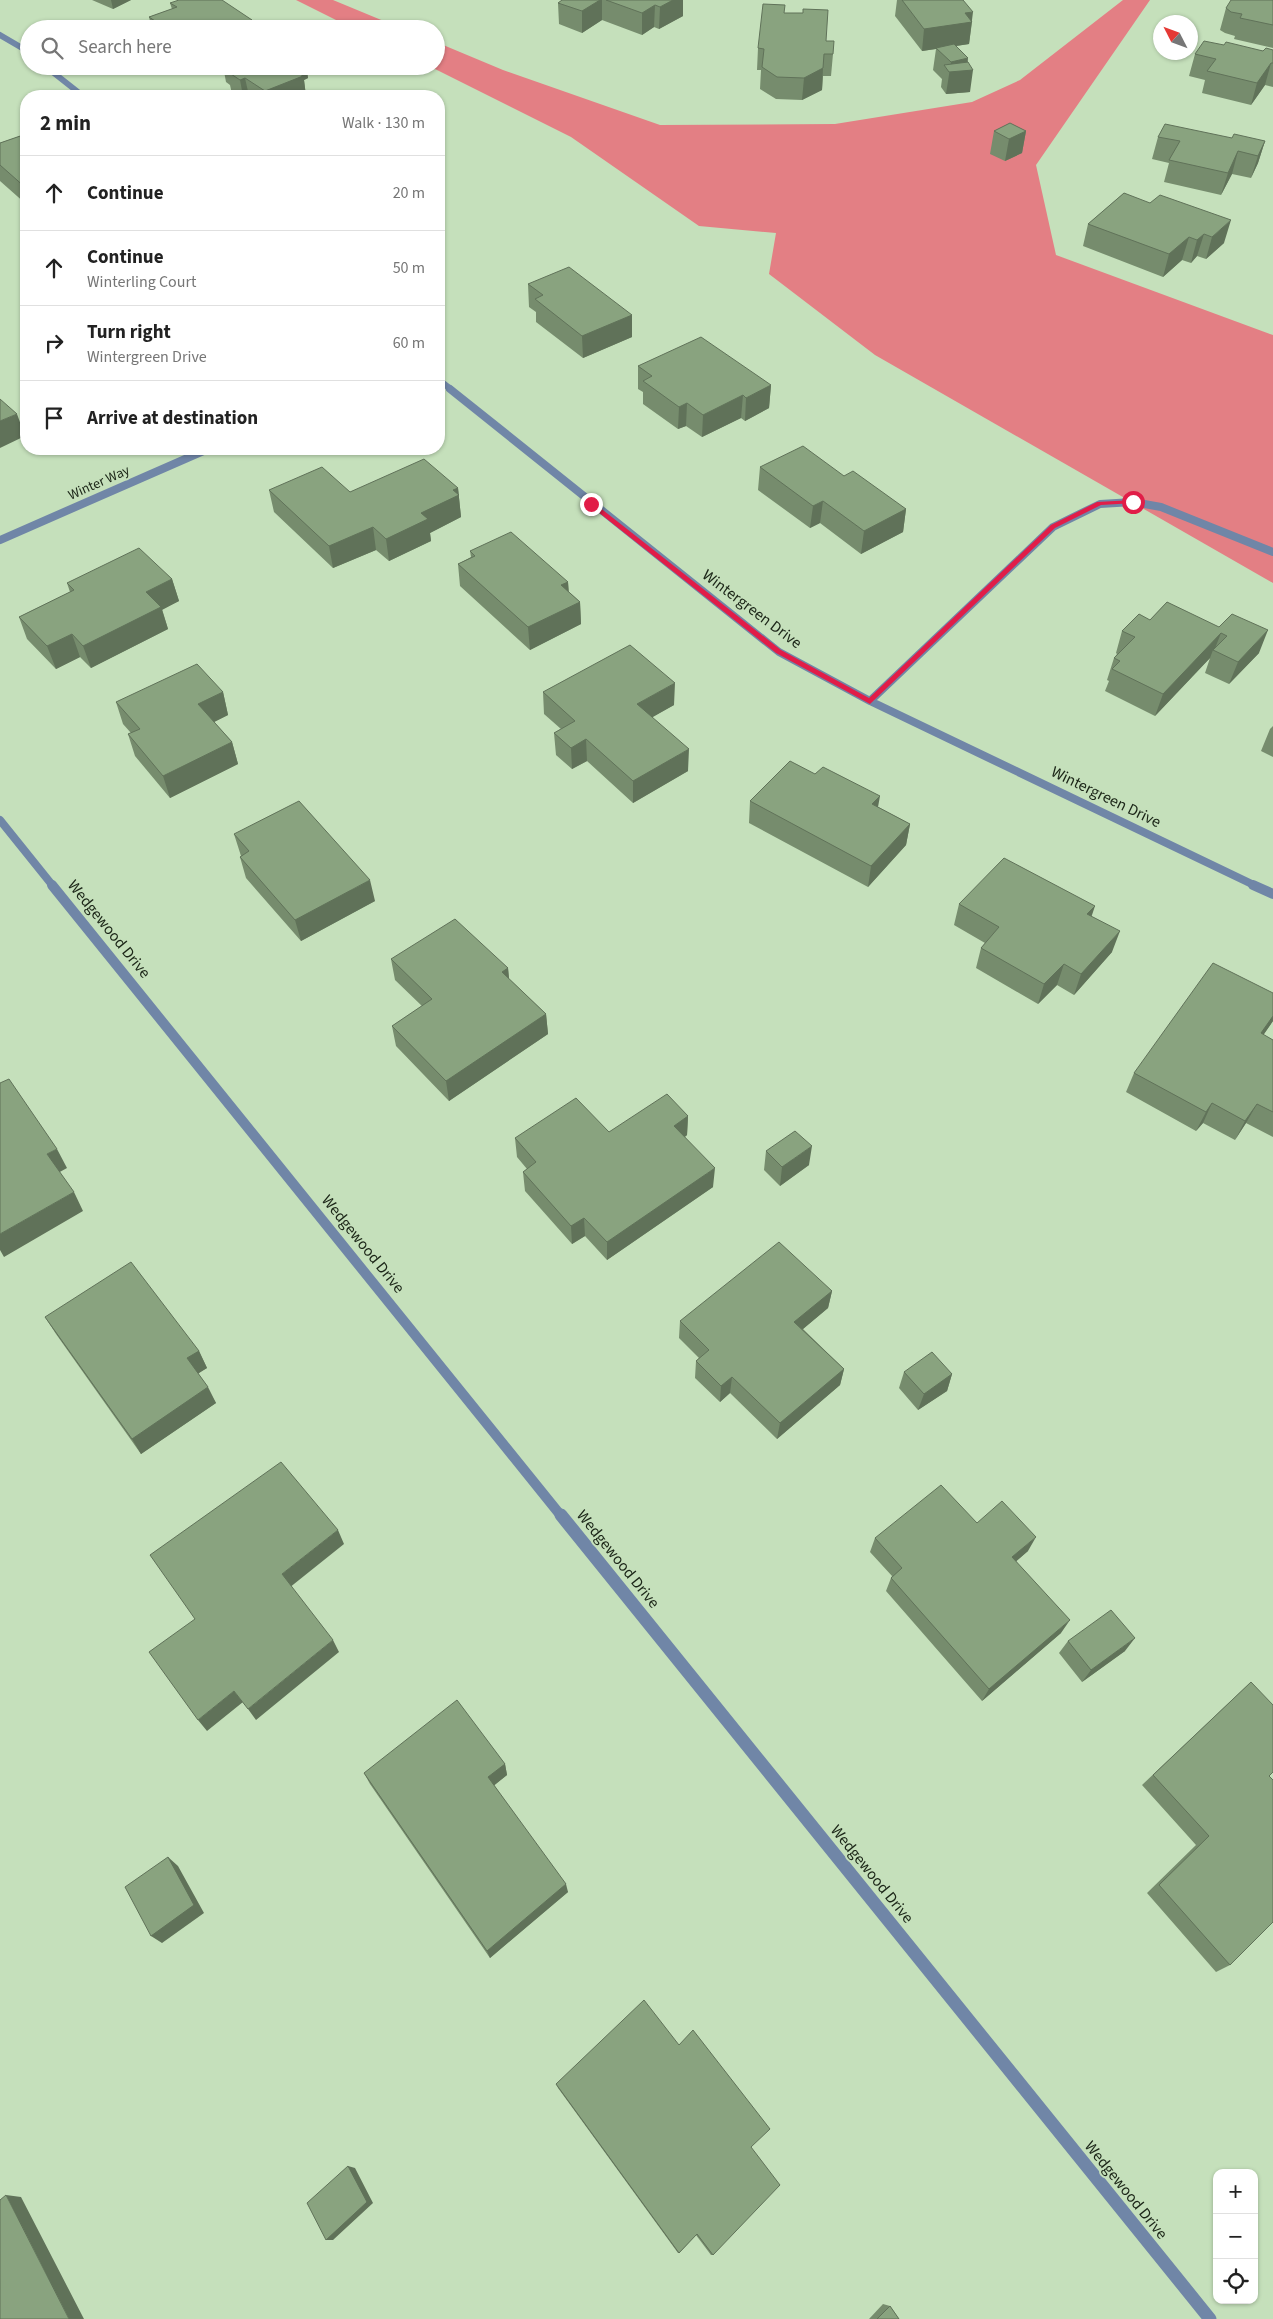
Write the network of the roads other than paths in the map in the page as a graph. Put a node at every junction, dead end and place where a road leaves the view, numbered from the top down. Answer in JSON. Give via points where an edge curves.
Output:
{"nodes":[{"id":1,"x":0,"y":35,"type":"edge"},
{"id":2,"x":20,"y":47,"type":"edge"},
{"id":3,"x":56,"y":75,"type":"edge"},
{"id":4,"x":75,"y":90,"type":"edge"},
{"id":5,"x":445,"y":385,"type":"edge"},
{"id":6,"x":194,"y":455,"type":"edge"},
{"id":7,"x":0,"y":540,"type":"edge"},
{"id":8,"x":1273,"y":552,"type":"edge"},
{"id":9,"x":870,"y":702,"type":"junction"},
{"id":10,"x":0,"y":820,"type":"edge"},
{"id":11,"x":1273,"y":894,"type":"edge"},
{"id":12,"x":1210,"y":2319,"type":"edge"}],
"edges":[{"from":1,"to":2,"type":"street"},
{"from":3,"to":4,"type":"street"},
{"from":5,"to":9,"type":"street","name":"Wintergreen Drive","via":[[778,652]]},
{"from":6,"to":7,"type":"street","name":"Winter Way"},
{"from":8,"to":9,"type":"street","via":[[1160,507],[1133,502],[1100,504],[1053,526]]},
{"from":9,"to":11,"type":"street","name":"Wintergreen Drive"},
{"from":10,"to":12,"type":"street","name":"Wedgewood Drive"}]}
